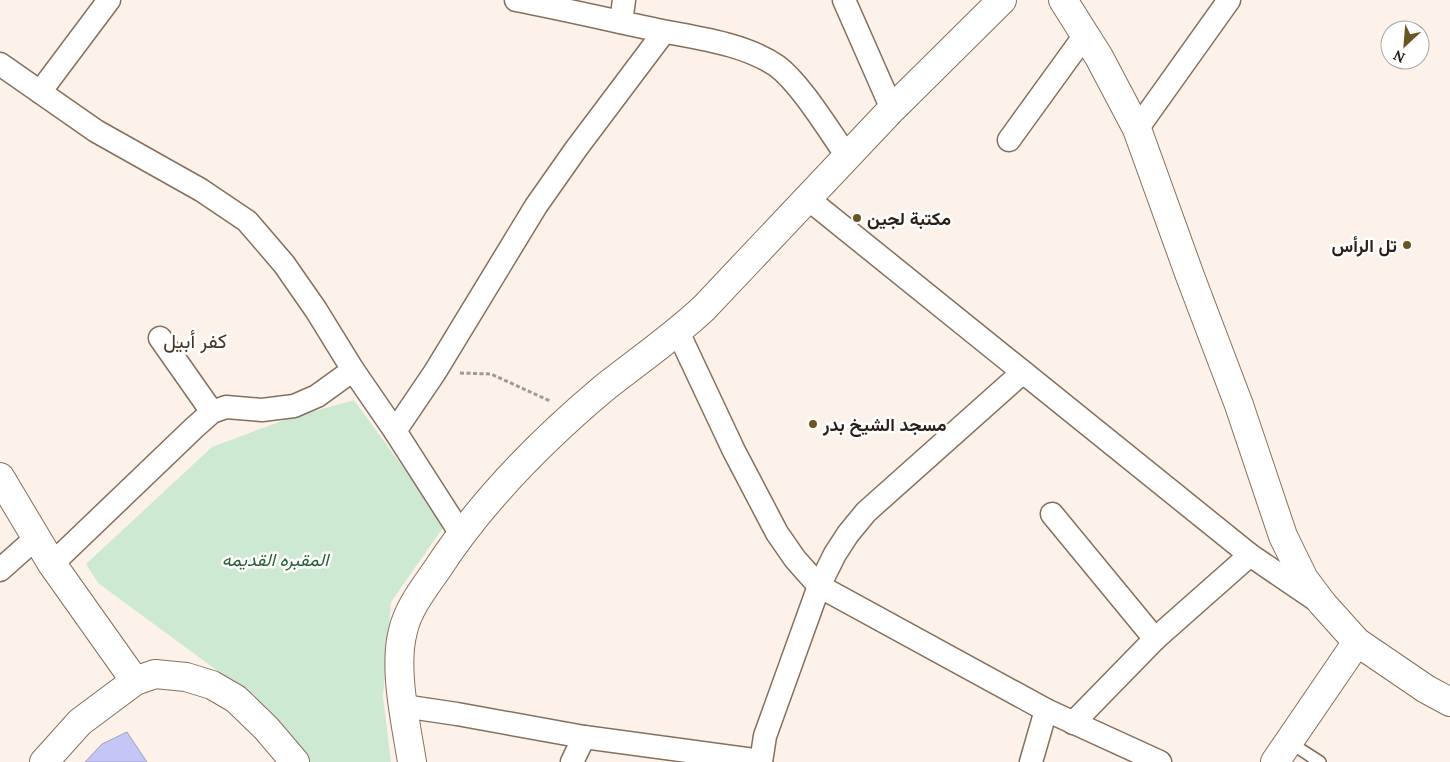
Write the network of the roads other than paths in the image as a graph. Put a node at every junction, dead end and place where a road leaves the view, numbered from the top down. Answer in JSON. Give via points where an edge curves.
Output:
{"nodes":[{"id":1,"x":109,"y":0,"type":"edge"},
{"id":2,"x":516,"y":0,"type":"edge"},
{"id":3,"x":624,"y":0,"type":"edge"},
{"id":4,"x":844,"y":0,"type":"edge"},
{"id":5,"x":1002,"y":0,"type":"edge"},
{"id":6,"x":1063,"y":0,"type":"edge"},
{"id":7,"x":1229,"y":0,"type":"edge"},
{"id":8,"x":621,"y":22,"type":"junction"},
{"id":9,"x":664,"y":32,"type":"junction"},
{"id":10,"x":1085,"y":35,"type":"junction"},
{"id":11,"x":0,"y":64,"type":"edge"},
{"id":12,"x":40,"y":92,"type":"junction"},
{"id":13,"x":892,"y":109,"type":"junction"},
{"id":14,"x":1137,"y":129,"type":"junction"},
{"id":15,"x":1010,"y":140,"type":"dead end"},
{"id":16,"x":847,"y":156,"type":"junction"},
{"id":17,"x":807,"y":198,"type":"junction"},
{"id":18,"x":678,"y":332,"type":"junction"},
{"id":19,"x":160,"y":338,"type":"dead end"},
{"id":20,"x":353,"y":370,"type":"junction"},
{"id":21,"x":1023,"y":372,"type":"junction"},
{"id":22,"x":212,"y":412,"type":"junction"},
{"id":23,"x":395,"y":430,"type":"junction"},
{"id":24,"x":0,"y":477,"type":"edge"},
{"id":25,"x":1052,"y":514,"type":"dead end"},
{"id":26,"x":461,"y":534,"type":"junction"},
{"id":27,"x":36,"y":538,"type":"junction"},
{"id":28,"x":1250,"y":555,"type":"junction"},
{"id":29,"x":52,"y":564,"type":"junction"},
{"id":30,"x":0,"y":570,"type":"edge"},
{"id":31,"x":818,"y":586,"type":"junction"},
{"id":32,"x":1322,"y":603,"type":"junction"},
{"id":33,"x":1155,"y":639,"type":"junction"},
{"id":34,"x":1357,"y":642,"type":"junction"},
{"id":35,"x":135,"y":681,"type":"junction"},
{"id":36,"x":1450,"y":702,"type":"edge"},
{"id":37,"x":403,"y":706,"type":"junction"},
{"id":38,"x":1046,"y":710,"type":"junction"},
{"id":39,"x":1073,"y":723,"type":"junction"},
{"id":40,"x":584,"y":737,"type":"junction"},
{"id":41,"x":1282,"y":752,"type":"edge"},
{"id":42,"x":1149,"y":760,"type":"edge"},
{"id":43,"x":761,"y":761,"type":"edge"},
{"id":44,"x":44,"y":762,"type":"edge"},
{"id":45,"x":295,"y":762,"type":"edge"},
{"id":46,"x":412,"y":762,"type":"edge"},
{"id":47,"x":572,"y":762,"type":"edge"},
{"id":48,"x":1031,"y":762,"type":"edge"},
{"id":49,"x":1320,"y":762,"type":"edge"}],
"edges":[{"from":1,"to":12,"type":"street"},
{"from":2,"to":8,"type":"street"},
{"from":3,"to":8,"type":"street"},
{"from":4,"to":13,"type":"street"},
{"from":5,"to":13,"type":"street"},
{"from":6,"to":10,"type":"street"},
{"from":7,"to":14,"type":"street"},
{"from":8,"to":9,"type":"street"},
{"from":9,"to":16,"type":"street","via":[[713,40],[753,54],[777,67],[800,91]]},
{"from":9,"to":23,"type":"street","via":[[536,206]]},
{"from":10,"to":14,"type":"street"},
{"from":10,"to":15,"type":"street"},
{"from":11,"to":12,"type":"street"},
{"from":12,"to":20,"type":"street","via":[[96,131],[201,190],[246,221],[289,272]]},
{"from":13,"to":16,"type":"street"},
{"from":14,"to":32,"type":"street","via":[[1239,405],[1283,536],[1304,579]]},
{"from":16,"to":17,"type":"street"},
{"from":17,"to":18,"type":"street"},
{"from":17,"to":21,"type":"street"},
{"from":18,"to":26,"type":"street","via":[[605,388],[510,474]]},
{"from":18,"to":31,"type":"street","via":[[777,533]]},
{"from":19,"to":22,"type":"street"},
{"from":20,"to":22,"type":"street","via":[[317,396],[294,406],[262,410],[226,407]]},
{"from":20,"to":23,"type":"street"},
{"from":21,"to":28,"type":"street"},
{"from":21,"to":31,"type":"street","via":[[866,512],[835,554]]},
{"from":22,"to":29,"type":"street"},
{"from":23,"to":26,"type":"street"},
{"from":24,"to":27,"type":"street"},
{"from":25,"to":33,"type":"street"},
{"from":26,"to":37,"type":"street","via":[[425,587],[403,630],[400,660]]},
{"from":27,"to":29,"type":"street"},
{"from":27,"to":30,"type":"street"},
{"from":28,"to":32,"type":"street"},
{"from":28,"to":33,"type":"street"},
{"from":29,"to":35,"type":"street"},
{"from":31,"to":38,"type":"street"},
{"from":31,"to":43,"type":"street","via":[[765,736]]},
{"from":32,"to":34,"type":"street"},
{"from":33,"to":39,"type":"street"},
{"from":34,"to":36,"type":"street"},
{"from":34,"to":41,"type":"street"},
{"from":35,"to":44,"type":"street","via":[[80,722]]},
{"from":35,"to":45,"type":"street","via":[[155,674],[186,677],[212,685],[236,699]]},
{"from":37,"to":40,"type":"street"},
{"from":37,"to":46,"type":"street"},
{"from":38,"to":39,"type":"street"},
{"from":38,"to":48,"type":"street"},
{"from":39,"to":42,"type":"street"},
{"from":40,"to":43,"type":"street"},
{"from":40,"to":47,"type":"street"},
{"from":41,"to":49,"type":"lane"}]}
